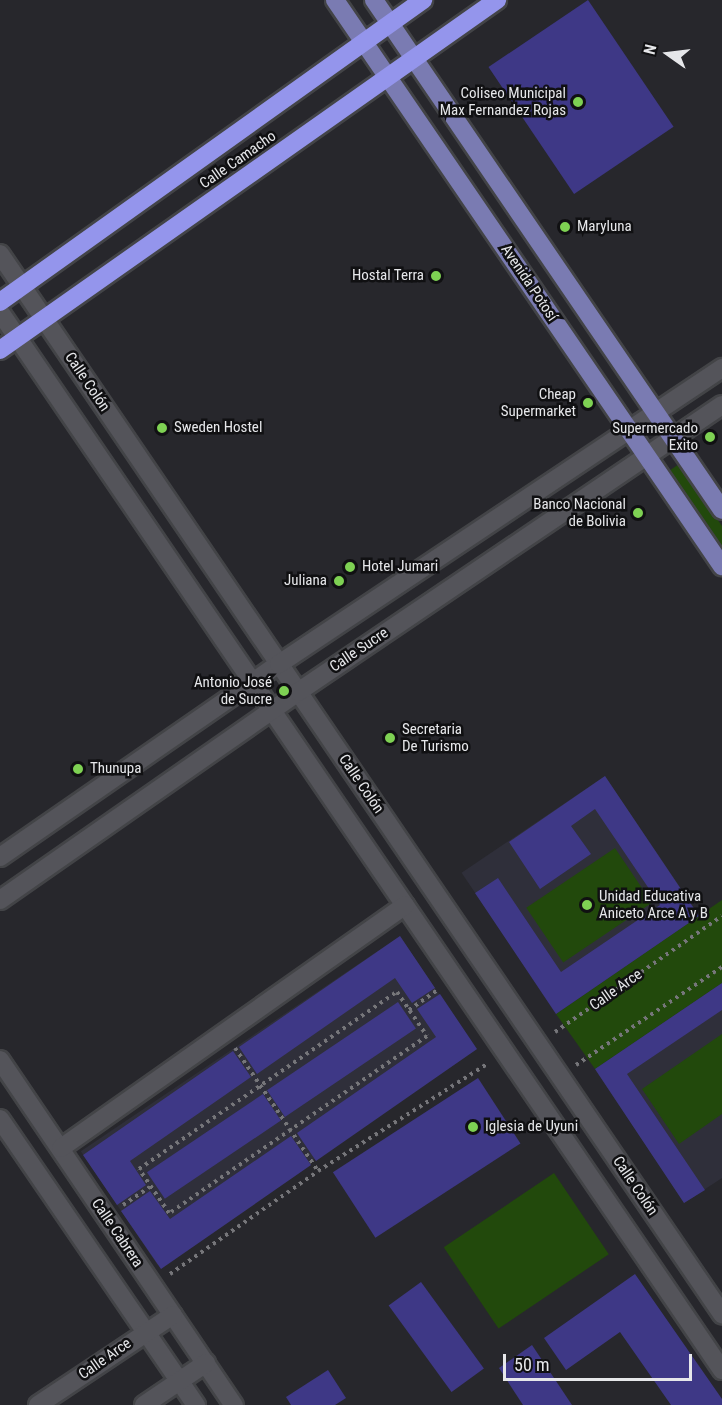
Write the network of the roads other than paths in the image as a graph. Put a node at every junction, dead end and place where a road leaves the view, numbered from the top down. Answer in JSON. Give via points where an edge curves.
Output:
{"nodes":[{"id":1,"x":335,"y":0,"type":"edge"},
{"id":2,"x":374,"y":0,"type":"edge"},
{"id":3,"x":423,"y":0,"type":"edge"},
{"id":4,"x":497,"y":0,"type":"edge"},
{"id":5,"x":389,"y":22,"type":"junction"},
{"id":6,"x":365,"y":43,"type":"junction"},
{"id":7,"x":416,"y":57,"type":"junction"},
{"id":8,"x":388,"y":76,"type":"junction"},
{"id":9,"x":0,"y":254,"type":"edge"},
{"id":10,"x":22,"y":287,"type":"junction"},
{"id":11,"x":0,"y":302,"type":"edge"},
{"id":12,"x":0,"y":312,"type":"edge"},
{"id":13,"x":44,"y":320,"type":"junction"},
{"id":14,"x":18,"y":338,"type":"junction"},
{"id":15,"x":0,"y":350,"type":"edge"},
{"id":16,"x":722,"y":368,"type":"edge"},
{"id":17,"x":722,"y":405,"type":"edge"},
{"id":18,"x":656,"y":413,"type":"junction"},
{"id":19,"x":629,"y":431,"type":"junction"},
{"id":20,"x":672,"y":438,"type":"junction"},
{"id":21,"x":646,"y":456,"type":"junction"},
{"id":22,"x":722,"y":510,"type":"edge"},
{"id":23,"x":722,"y":566,"type":"edge"},
{"id":24,"x":279,"y":664,"type":"junction"},
{"id":25,"x":253,"y":682,"type":"junction"},
{"id":26,"x":298,"y":692,"type":"junction"},
{"id":27,"x":272,"y":710,"type":"junction"},
{"id":28,"x":0,"y":857,"type":"edge"},
{"id":29,"x":0,"y":900,"type":"edge"},
{"id":30,"x":405,"y":905,"type":"junction"},
{"id":31,"x":0,"y":1060,"type":"edge"},
{"id":32,"x":0,"y":1119,"type":"edge"},
{"id":33,"x":61,"y":1148,"type":"junction"},
{"id":34,"x":722,"y":1314,"type":"edge"},
{"id":35,"x":173,"y":1315,"type":"junction"},
{"id":36,"x":145,"y":1331,"type":"junction"},
{"id":37,"x":206,"y":1363,"type":"junction"},
{"id":38,"x":722,"y":1370,"type":"edge"},
{"id":39,"x":179,"y":1381,"type":"junction"},
{"id":40,"x":38,"y":1405,"type":"edge"},
{"id":41,"x":144,"y":1405,"type":"edge"},
{"id":42,"x":195,"y":1405,"type":"edge"},
{"id":43,"x":234,"y":1405,"type":"edge"}],
"edges":[{"from":1,"to":6,"type":"main road","name":"Avenida Potosí"},
{"from":2,"to":5,"type":"main road"},
{"from":3,"to":5,"type":"highway","name":"Calle Camacho"},
{"from":4,"to":7,"type":"highway","name":"Calle Camacho"},
{"from":5,"to":6,"type":"highway","name":"Calle Camacho"},
{"from":5,"to":7,"type":"main road"},
{"from":6,"to":8,"type":"main road","name":"Avenida Potosí"},
{"from":6,"to":10,"type":"highway","name":"Calle Camacho"},
{"from":7,"to":8,"type":"highway","name":"Calle Camacho"},
{"from":7,"to":18,"type":"main road"},
{"from":8,"to":13,"type":"highway","name":"Calle Camacho"},
{"from":8,"to":19,"type":"main road","name":"Avenida Potosí"},
{"from":9,"to":10,"type":"street","name":"Calle Colón"},
{"from":10,"to":11,"type":"highway","name":"Calle Camacho"},
{"from":10,"to":13,"type":"street","name":"Calle Colón"},
{"from":12,"to":14,"type":"street"},
{"from":13,"to":14,"type":"highway","name":"Calle Camacho"},
{"from":13,"to":24,"type":"street","name":"Calle Colón"},
{"from":14,"to":15,"type":"highway","name":"Calle Camacho"},
{"from":14,"to":25,"type":"street"},
{"from":16,"to":18,"type":"street"},
{"from":17,"to":20,"type":"street","name":"Calle Sucre"},
{"from":18,"to":19,"type":"street"},
{"from":18,"to":20,"type":"main road"},
{"from":19,"to":21,"type":"main road","name":"Avenida Potosí"},
{"from":19,"to":24,"type":"street"},
{"from":20,"to":21,"type":"street","name":"Calle Sucre"},
{"from":20,"to":22,"type":"main road"},
{"from":21,"to":23,"type":"main road","name":"Avenida Potosí"},
{"from":21,"to":26,"type":"street","name":"Calle Sucre"},
{"from":24,"to":25,"type":"street"},
{"from":24,"to":26,"type":"street","name":"Calle Colón"},
{"from":25,"to":27,"type":"street"},
{"from":25,"to":28,"type":"street"},
{"from":26,"to":27,"type":"street","name":"Calle Sucre"},
{"from":26,"to":34,"type":"street","name":"Calle Colón"},
{"from":27,"to":29,"type":"street","name":"Calle Sucre"},
{"from":27,"to":30,"type":"street"},
{"from":30,"to":33,"type":"street"},
{"from":30,"to":38,"type":"street"},
{"from":31,"to":33,"type":"street","name":"Calle Cabrera"},
{"from":32,"to":36,"type":"street"},
{"from":33,"to":35,"type":"street","name":"Calle Cabrera"},
{"from":35,"to":36,"type":"street","name":"Calle Arce"},
{"from":35,"to":37,"type":"street","name":"Calle Cabrera"},
{"from":36,"to":39,"type":"street"},
{"from":36,"to":40,"type":"street","name":"Calle Arce"},
{"from":37,"to":39,"type":"street"},
{"from":37,"to":43,"type":"street","name":"Calle Cabrera"},
{"from":39,"to":41,"type":"street"},
{"from":39,"to":42,"type":"street"}]}
